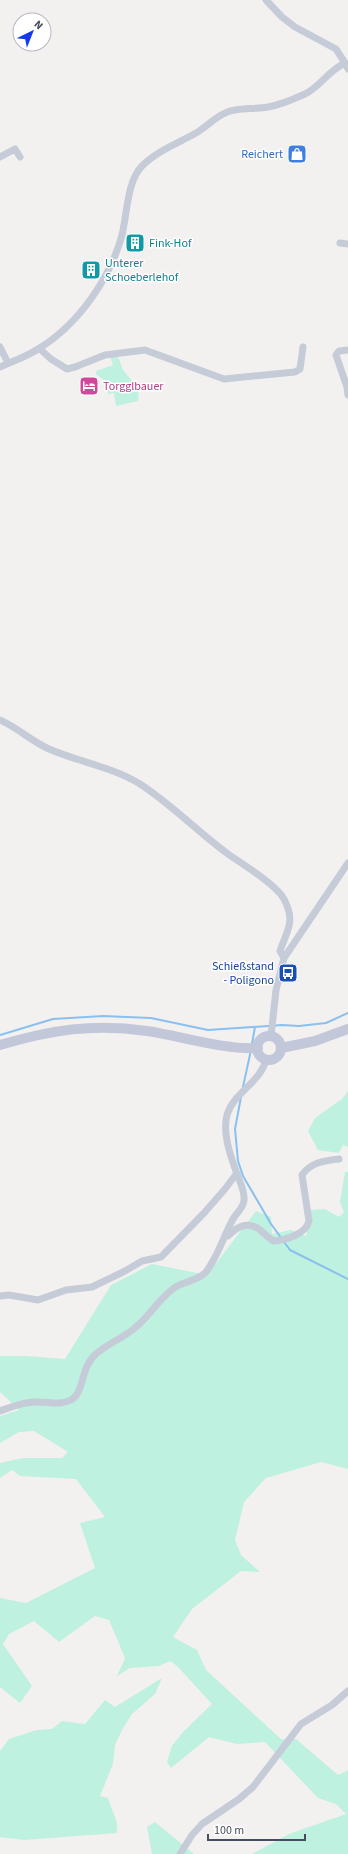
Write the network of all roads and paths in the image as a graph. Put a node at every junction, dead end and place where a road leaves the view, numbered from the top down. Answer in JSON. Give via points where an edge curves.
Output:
{"nodes":[{"id":1,"x":266,"y":0,"type":"edge"},
{"id":2,"x":346,"y":66,"type":"edge"},
{"id":3,"x":0,"y":156,"type":"edge"},
{"id":4,"x":20,"y":157,"type":"dead end"},
{"id":5,"x":340,"y":243,"type":"dead end"},
{"id":6,"x":348,"y":244,"type":"edge"},
{"id":7,"x":0,"y":347,"type":"edge"},
{"id":8,"x":303,"y":347,"type":"dead end"},
{"id":9,"x":40,"y":349,"type":"junction"},
{"id":10,"x":348,"y":350,"type":"edge"},
{"id":11,"x":8,"y":363,"type":"junction"},
{"id":12,"x":0,"y":367,"type":"edge"},
{"id":13,"x":348,"y":395,"type":"edge"},
{"id":14,"x":0,"y":720,"type":"edge"},
{"id":15,"x":348,"y":863,"type":"edge"},
{"id":16,"x":284,"y":958,"type":"junction"},
{"id":17,"x":348,"y":1028,"type":"edge"},
{"id":18,"x":271,"y":1033,"type":"junction"},
{"id":19,"x":0,"y":1045,"type":"edge"},
{"id":20,"x":253,"y":1048,"type":"junction"},
{"id":21,"x":281,"y":1048,"type":"junction"},
{"id":22,"x":266,"y":1060,"type":"junction"},
{"id":23,"x":339,"y":1158,"type":"dead end"},
{"id":24,"x":236,"y":1173,"type":"junction"},
{"id":25,"x":224,"y":1236,"type":"junction"},
{"id":26,"x":0,"y":1296,"type":"edge"},
{"id":27,"x":0,"y":1411,"type":"edge"},
{"id":28,"x":348,"y":1690,"type":"edge"},
{"id":29,"x":180,"y":1854,"type":"edge"}],
"edges":[{"from":1,"to":2,"type":"street","via":[[295,27],[336,49]]},
{"from":2,"to":9,"type":"street","via":[[335,67],[304,95],[268,107],[233,110],[224,114],[166,149],[142,167],[136,175],[122,235],[110,268],[72,322]]},
{"from":3,"to":4,"type":"street","via":[[15,149]]},
{"from":5,"to":6,"type":"street"},
{"from":7,"to":11,"type":"street"},
{"from":8,"to":9,"type":"street","via":[[300,369],[295,372],[224,379],[145,350],[105,355],[67,368]]},
{"from":9,"to":11,"type":"street"},
{"from":10,"to":13,"type":"street","via":[[336,355]]},
{"from":11,"to":12,"type":"street"},
{"from":14,"to":16,"type":"street","via":[[13,725],[30,739],[50,749],[109,769],[139,784],[278,890],[288,907],[290,922],[280,951]]},
{"from":15,"to":16,"type":"street"},
{"from":16,"to":18,"type":"street","via":[[276,990]]},
{"from":17,"to":21,"type":"main road","via":[[315,1041]]},
{"from":18,"to":20,"type":"main road"},
{"from":18,"to":21,"type":"main road"},
{"from":19,"to":20,"type":"main road","via":[[51,1031],[95,1026],[146,1031]]},
{"from":20,"to":22,"type":"main road"},
{"from":21,"to":22,"type":"main road","via":[[277,1058]]},
{"from":22,"to":24,"type":"street","via":[[262,1071],[232,1105],[226,1121],[226,1136]]},
{"from":23,"to":25,"type":"street","via":[[315,1163],[302,1175],[309,1221],[303,1232],[274,1241],[258,1229],[243,1224],[236,1227],[228,1236]]},
{"from":24,"to":25,"type":"street","via":[[243,1189],[244,1200]]},
{"from":24,"to":26,"type":"street","via":[[204,1213],[161,1257],[142,1261],[92,1287],[66,1290],[38,1300]]},
{"from":25,"to":27,"type":"street","via":[[218,1253],[201,1276],[175,1287],[125,1337],[104,1348],[90,1360],[78,1394],[74,1398],[61,1404],[35,1402]]},
{"from":28,"to":29,"type":"street","via":[[332,1705],[301,1724],[253,1787],[202,1824],[192,1834]]}]}
